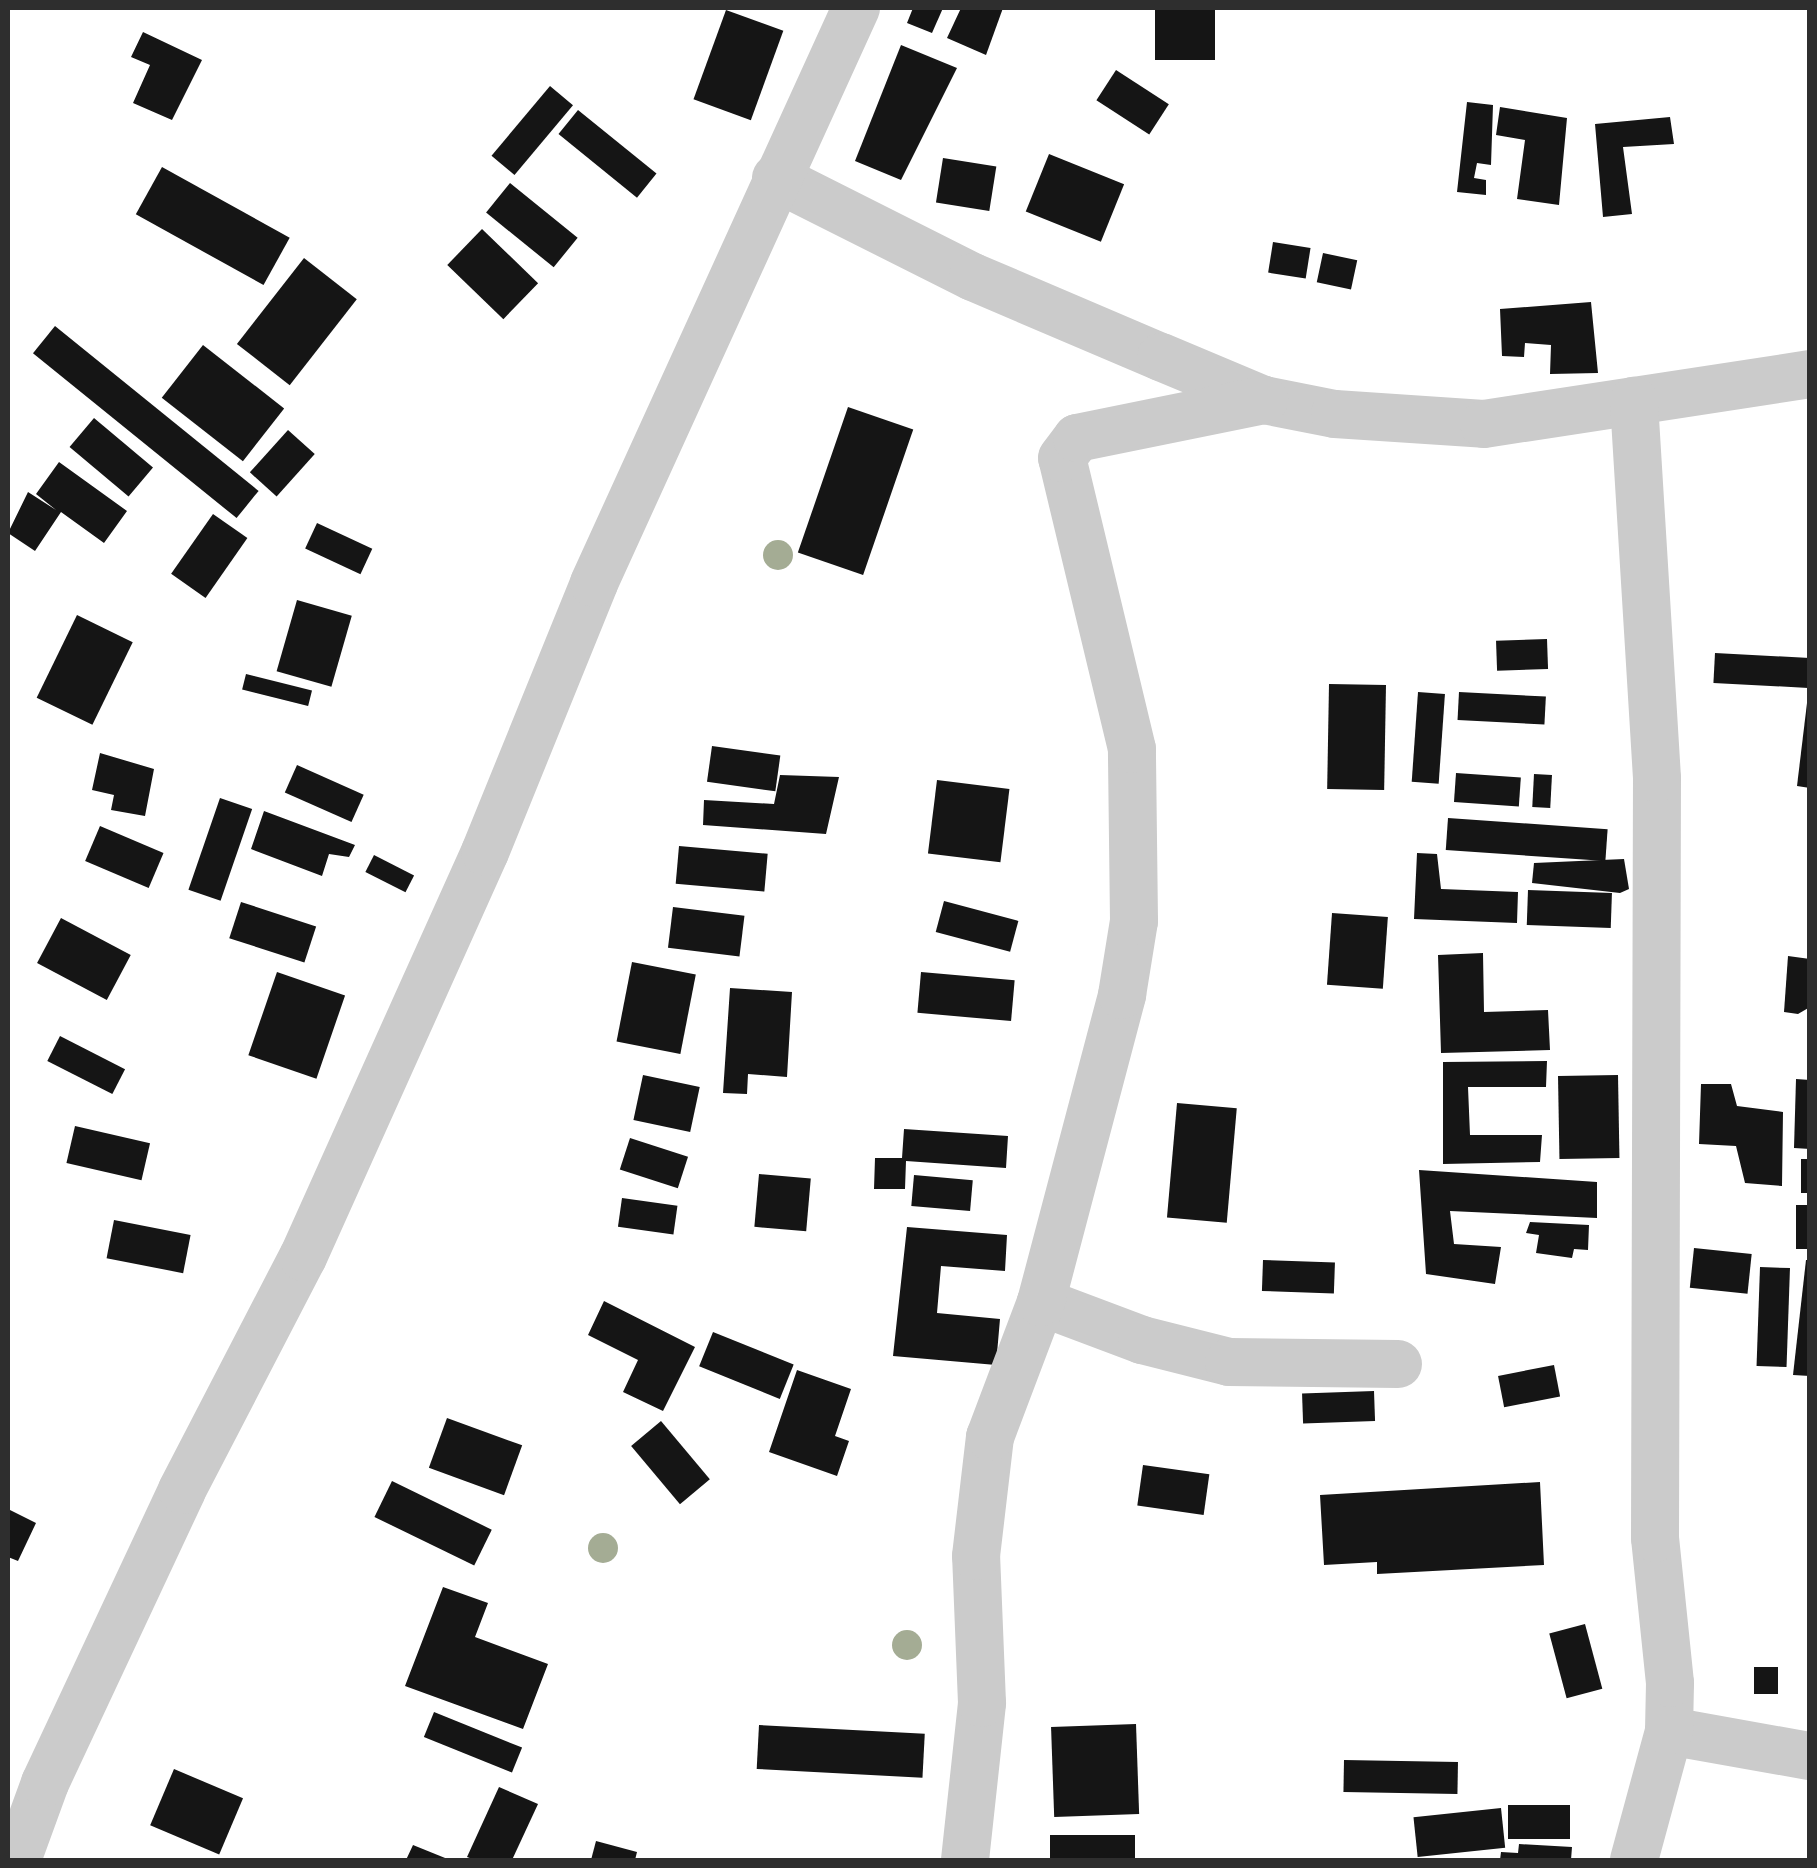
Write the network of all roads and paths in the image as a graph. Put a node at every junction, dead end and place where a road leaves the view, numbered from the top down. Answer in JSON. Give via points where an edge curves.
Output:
{"nodes":[{"id":1,"x":856,"y":8,"type":"edge"},
{"id":2,"x":776,"y":178,"type":"junction"},
{"id":3,"x":1810,"y":374,"type":"edge"},
{"id":4,"x":1264,"y":400,"type":"junction"},
{"id":5,"x":1634,"y":400,"type":"junction"},
{"id":6,"x":1041,"y":1302,"type":"junction"},
{"id":7,"x":1398,"y":1364,"type":"dead end"},
{"id":8,"x":1669,"y":1731,"type":"junction"},
{"id":9,"x":1810,"y":1756,"type":"edge"},
{"id":10,"x":18,"y":1860,"type":"edge"},
{"id":11,"x":965,"y":1860,"type":"edge"},
{"id":12,"x":1634,"y":1860,"type":"edge"}],
"edges":[{"from":1,"to":2,"type":"street"},
{"from":2,"to":4,"type":"street","via":[[973,277]]},
{"from":2,"to":10,"type":"street","via":[[304,1257],[182,1490],[45,1784]]},
{"from":3,"to":5,"type":"street"},
{"from":4,"to":5,"type":"street","via":[[1400,422],[1484,424]]},
{"from":4,"to":6,"type":"street","via":[[1077,438],[1062,458],[1132,750],[1138,844],[1122,994]]},
{"from":5,"to":8,"type":"street","via":[[1657,778],[1655,1538]]},
{"from":6,"to":7,"type":"street","via":[[1142,1340],[1229,1362]]},
{"from":6,"to":11,"type":"street","via":[[990,1436],[978,1504],[982,1703]]},
{"from":8,"to":9,"type":"street"},
{"from":8,"to":12,"type":"street"}]}
